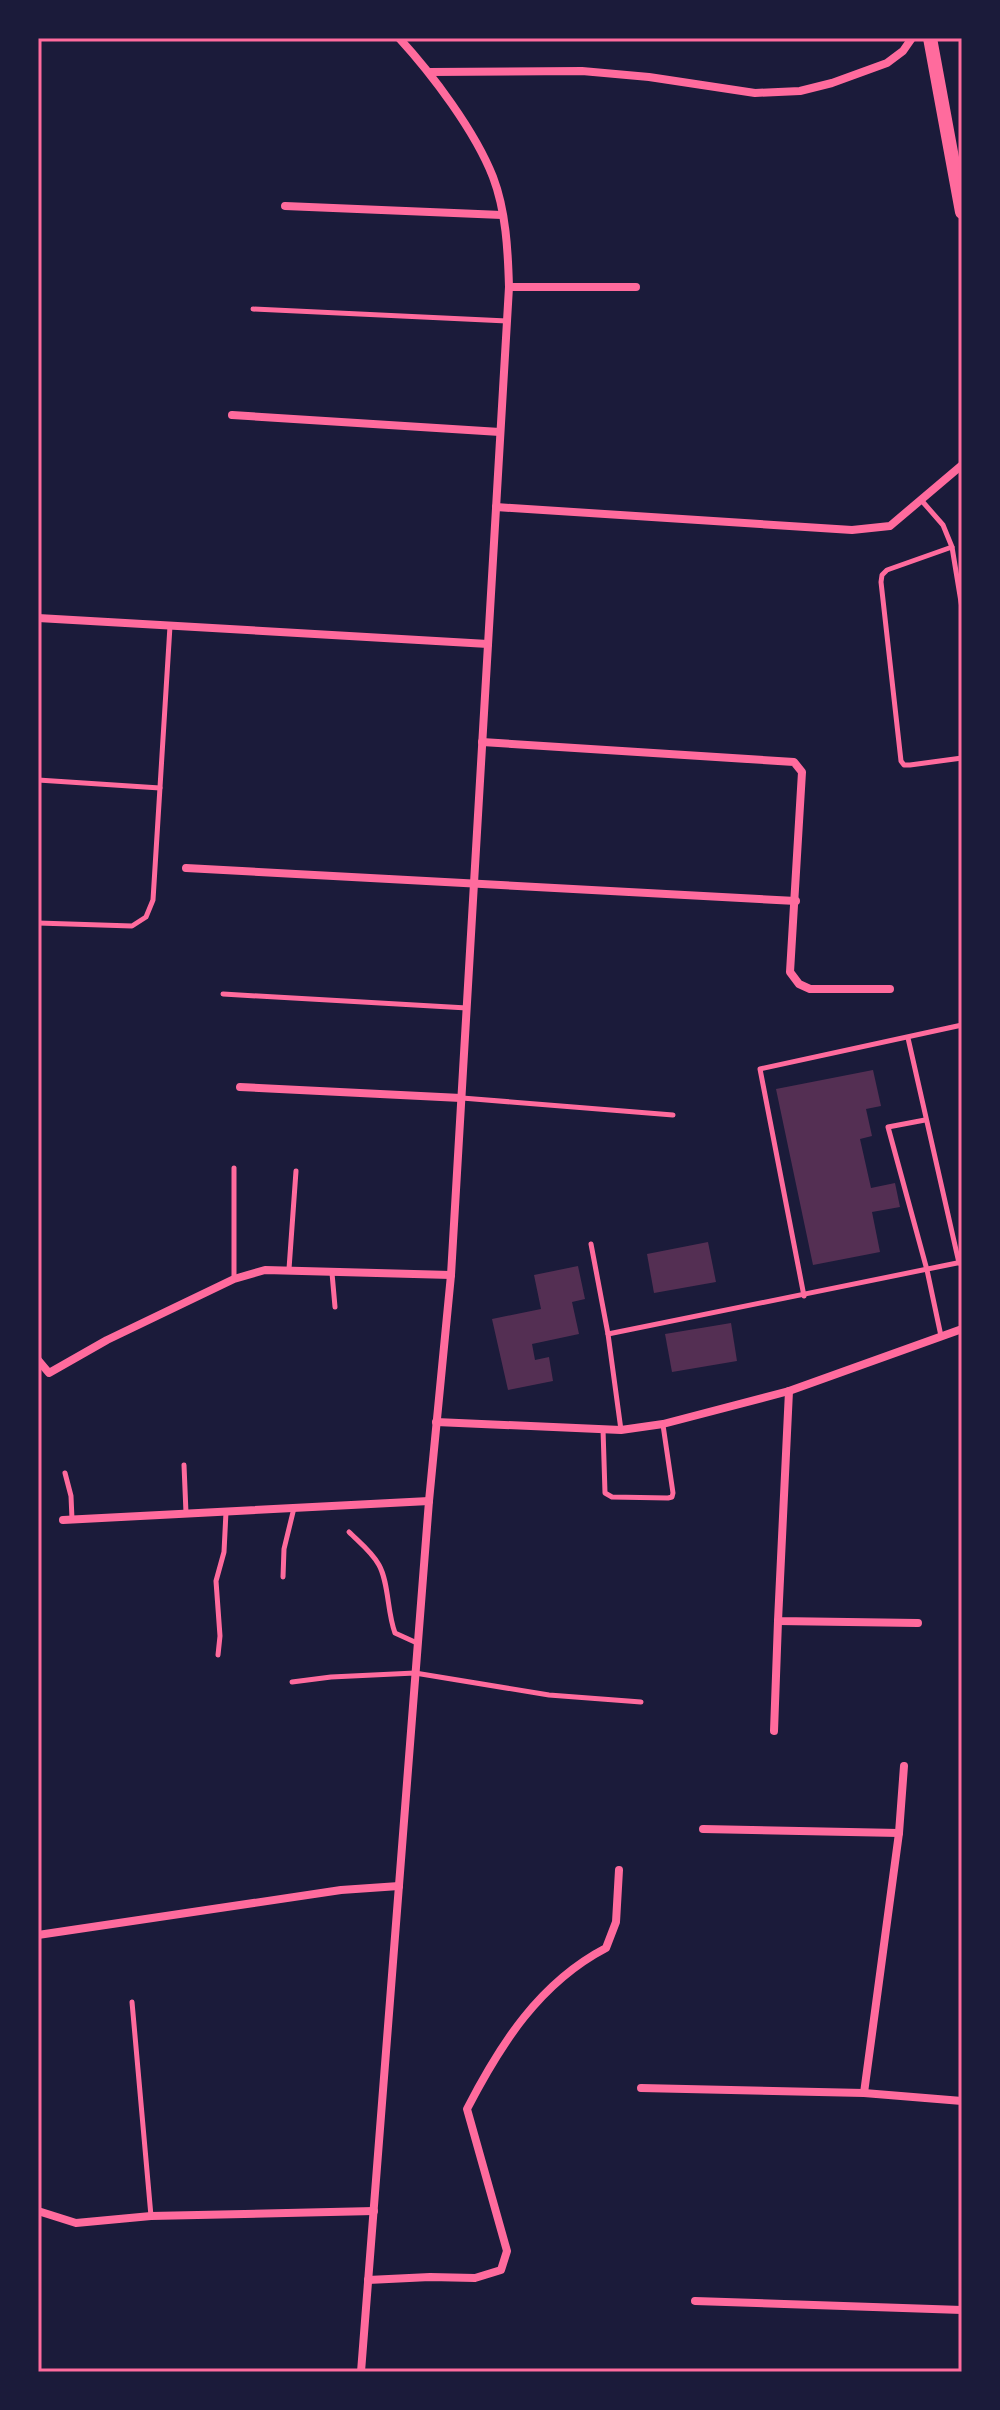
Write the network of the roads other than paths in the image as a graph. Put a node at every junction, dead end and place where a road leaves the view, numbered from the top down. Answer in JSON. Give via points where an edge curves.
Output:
{"nodes":[{"id":1,"x":399,"y":38,"type":"edge"},
{"id":2,"x":912,"y":38,"type":"edge"},
{"id":3,"x":930,"y":38,"type":"edge"},
{"id":4,"x":429,"y":72,"type":"junction"},
{"id":5,"x":285,"y":206,"type":"dead end"},
{"id":6,"x":962,"y":212,"type":"edge"},
{"id":7,"x":502,"y":215,"type":"junction"},
{"id":8,"x":509,"y":287,"type":"junction"},
{"id":9,"x":636,"y":287,"type":"dead end"},
{"id":10,"x":253,"y":309,"type":"dead end"},
{"id":11,"x":507,"y":321,"type":"junction"},
{"id":12,"x":232,"y":415,"type":"dead end"},
{"id":13,"x":500,"y":432,"type":"junction"},
{"id":14,"x":962,"y":465,"type":"edge"},
{"id":15,"x":922,"y":501,"type":"junction"},
{"id":16,"x":496,"y":507,"type":"junction"},
{"id":17,"x":952,"y":547,"type":"junction"},
{"id":18,"x":962,"y":608,"type":"edge"},
{"id":19,"x":38,"y":618,"type":"edge"},
{"id":20,"x":170,"y":626,"type":"junction"},
{"id":21,"x":488,"y":644,"type":"junction"},
{"id":22,"x":482,"y":742,"type":"junction"},
{"id":23,"x":962,"y":758,"type":"edge"},
{"id":24,"x":38,"y":780,"type":"edge"},
{"id":25,"x":160,"y":788,"type":"junction"},
{"id":26,"x":186,"y":868,"type":"dead end"},
{"id":27,"x":474,"y":884,"type":"junction"},
{"id":28,"x":796,"y":901,"type":"junction"},
{"id":29,"x":40,"y":925,"type":"edge"},
{"id":30,"x":890,"y":989,"type":"dead end"},
{"id":31,"x":223,"y":994,"type":"dead end"},
{"id":32,"x":467,"y":1008,"type":"junction"},
{"id":33,"x":962,"y":1025,"type":"edge"},
{"id":34,"x":908,"y":1038,"type":"junction"},
{"id":35,"x":240,"y":1087,"type":"dead end"},
{"id":36,"x":461,"y":1098,"type":"junction"},
{"id":37,"x":673,"y":1115,"type":"dead end"},
{"id":38,"x":925,"y":1120,"type":"junction"},
{"id":39,"x":234,"y":1168,"type":"dead end"},
{"id":40,"x":296,"y":1171,"type":"dead end"},
{"id":41,"x":591,"y":1244,"type":"dead end"},
{"id":42,"x":960,"y":1263,"type":"edge"},
{"id":43,"x":289,"y":1269,"type":"junction"},
{"id":44,"x":927,"y":1270,"type":"junction"},
{"id":45,"x":332,"y":1272,"type":"junction"},
{"id":46,"x":451,"y":1275,"type":"junction"},
{"id":47,"x":234,"y":1279,"type":"junction"},
{"id":48,"x":804,"y":1296,"type":"junction"},
{"id":49,"x":335,"y":1307,"type":"dead end"},
{"id":50,"x":962,"y":1329,"type":"edge"},
{"id":51,"x":608,"y":1334,"type":"junction"},
{"id":52,"x":941,"y":1337,"type":"junction"},
{"id":53,"x":38,"y":1360,"type":"edge"},
{"id":54,"x":49,"y":1373,"type":"junction"},
{"id":55,"x":38,"y":1376,"type":"edge"},
{"id":56,"x":789,"y":1391,"type":"junction"},
{"id":57,"x":436,"y":1422,"type":"junction"},
{"id":58,"x":663,"y":1424,"type":"junction"},
{"id":59,"x":603,"y":1429,"type":"junction"},
{"id":60,"x":621,"y":1430,"type":"junction"},
{"id":61,"x":184,"y":1465,"type":"dead end"},
{"id":62,"x":65,"y":1473,"type":"dead end"},
{"id":63,"x":429,"y":1501,"type":"junction"},
{"id":64,"x":294,"y":1507,"type":"junction"},
{"id":65,"x":226,"y":1511,"type":"junction"},
{"id":66,"x":186,"y":1513,"type":"junction"},
{"id":67,"x":67,"y":1519,"type":"joint"},
{"id":68,"x":349,"y":1532,"type":"dead end"},
{"id":69,"x":283,"y":1577,"type":"dead end"},
{"id":70,"x":778,"y":1621,"type":"junction"},
{"id":71,"x":918,"y":1623,"type":"dead end"},
{"id":72,"x":417,"y":1643,"type":"junction"},
{"id":73,"x":218,"y":1655,"type":"dead end"},
{"id":74,"x":415,"y":1673,"type":"junction"},
{"id":75,"x":292,"y":1682,"type":"dead end"},
{"id":76,"x":641,"y":1702,"type":"dead end"},
{"id":77,"x":774,"y":1731,"type":"dead end"},
{"id":78,"x":904,"y":1766,"type":"dead end"},
{"id":79,"x":703,"y":1829,"type":"dead end"},
{"id":80,"x":899,"y":1833,"type":"junction"},
{"id":81,"x":619,"y":1870,"type":"dead end"},
{"id":82,"x":399,"y":1886,"type":"junction"},
{"id":83,"x":38,"y":1935,"type":"edge"},
{"id":84,"x":132,"y":2002,"type":"dead end"},
{"id":85,"x":641,"y":2088,"type":"dead end"},
{"id":86,"x":864,"y":2093,"type":"junction"},
{"id":87,"x":962,"y":2101,"type":"edge"},
{"id":88,"x":38,"y":2211,"type":"edge"},
{"id":89,"x":374,"y":2211,"type":"junction"},
{"id":90,"x":151,"y":2216,"type":"junction"},
{"id":91,"x":368,"y":2280,"type":"junction"},
{"id":92,"x":695,"y":2301,"type":"dead end"},
{"id":93,"x":962,"y":2310,"type":"edge"},
{"id":94,"x":361,"y":2372,"type":"edge"}],
"edges":[{"from":1,"to":4,"type":"street"},
{"from":2,"to":4,"type":"street","via":[[887,63],[810,88],[755,93],[582,71]]},
{"from":3,"to":6,"type":"main road"},
{"from":4,"to":7,"type":"street","via":[[484,157]]},
{"from":5,"to":7,"type":"street"},
{"from":7,"to":8,"type":"street"},
{"from":8,"to":9,"type":"street"},
{"from":8,"to":11,"type":"street"},
{"from":10,"to":11,"type":"lane"},
{"from":11,"to":13,"type":"street"},
{"from":12,"to":13,"type":"street"},
{"from":13,"to":16,"type":"street"},
{"from":14,"to":15,"type":"street"},
{"from":15,"to":16,"type":"street","via":[[890,526],[852,530]]},
{"from":15,"to":17,"type":"lane","via":[[943,525]]},
{"from":16,"to":21,"type":"street"},
{"from":17,"to":18,"type":"lane"},
{"from":17,"to":23,"type":"lane","via":[[887,570],[881,582],[901,761],[910,765]]},
{"from":19,"to":20,"type":"street"},
{"from":20,"to":21,"type":"street"},
{"from":20,"to":25,"type":"lane"},
{"from":21,"to":22,"type":"street"},
{"from":22,"to":27,"type":"street"},
{"from":22,"to":28,"type":"street","via":[[794,762],[802,772]]},
{"from":24,"to":25,"type":"lane"},
{"from":25,"to":29,"type":"lane","via":[[153,900],[146,917],[132,926]]},
{"from":26,"to":27,"type":"street"},
{"from":27,"to":28,"type":"street"},
{"from":27,"to":32,"type":"street"},
{"from":28,"to":30,"type":"street","via":[[790,972],[799,984],[810,989]]},
{"from":31,"to":32,"type":"lane"},
{"from":32,"to":36,"type":"street"},
{"from":33,"to":34,"type":"lane"},
{"from":34,"to":38,"type":"lane"},
{"from":34,"to":48,"type":"lane","via":[[760,1069]]},
{"from":35,"to":36,"type":"street"},
{"from":36,"to":37,"type":"lane"},
{"from":36,"to":46,"type":"street"},
{"from":38,"to":42,"type":"lane"},
{"from":38,"to":44,"type":"lane","via":[[888,1127]]},
{"from":39,"to":47,"type":"lane"},
{"from":40,"to":43,"type":"lane"},
{"from":41,"to":51,"type":"lane"},
{"from":42,"to":44,"type":"lane"},
{"from":43,"to":45,"type":"street"},
{"from":43,"to":47,"type":"street"},
{"from":44,"to":48,"type":"lane"},
{"from":44,"to":52,"type":"lane"},
{"from":45,"to":46,"type":"street"},
{"from":45,"to":49,"type":"lane"},
{"from":46,"to":57,"type":"street"},
{"from":47,"to":54,"type":"street"},
{"from":48,"to":51,"type":"lane"},
{"from":50,"to":52,"type":"street"},
{"from":51,"to":60,"type":"lane"},
{"from":52,"to":56,"type":"street"},
{"from":53,"to":54,"type":"street"},
{"from":54,"to":55,"type":"street"},
{"from":56,"to":58,"type":"street"},
{"from":56,"to":70,"type":"street"},
{"from":57,"to":59,"type":"street"},
{"from":57,"to":63,"type":"street"},
{"from":58,"to":59,"type":"lane","via":[[673,1493],[668,1498],[605,1493]]},
{"from":58,"to":60,"type":"street"},
{"from":59,"to":60,"type":"street"},
{"from":61,"to":66,"type":"lane"},
{"from":62,"to":67,"type":"lane","via":[[71,1496]]},
{"from":63,"to":64,"type":"street"},
{"from":63,"to":72,"type":"street"},
{"from":64,"to":65,"type":"street"},
{"from":64,"to":69,"type":"lane"},
{"from":65,"to":66,"type":"street"},
{"from":65,"to":73,"type":"lane","via":[[216,1581]]},
{"from":66,"to":67,"type":"street"},
{"from":68,"to":72,"type":"lane","via":[[379,1565],[395,1633]]},
{"from":70,"to":71,"type":"street"},
{"from":70,"to":77,"type":"street"},
{"from":72,"to":74,"type":"street"},
{"from":74,"to":75,"type":"lane"},
{"from":74,"to":76,"type":"lane","via":[[549,1695]]},
{"from":74,"to":82,"type":"street"},
{"from":78,"to":80,"type":"street"},
{"from":79,"to":80,"type":"street"},
{"from":80,"to":86,"type":"street"},
{"from":81,"to":91,"type":"street","via":[[616,1922],[606,1948],[582,1960],[522,2016],[467,2109],[507,2251],[501,2270],[475,2278]]},
{"from":82,"to":83,"type":"street"},
{"from":82,"to":89,"type":"street"},
{"from":84,"to":90,"type":"lane"},
{"from":85,"to":86,"type":"street"},
{"from":86,"to":87,"type":"street"},
{"from":88,"to":90,"type":"street","via":[[76,2223]]},
{"from":89,"to":90,"type":"street"},
{"from":89,"to":91,"type":"street"},
{"from":91,"to":94,"type":"street"},
{"from":92,"to":93,"type":"street"}]}
